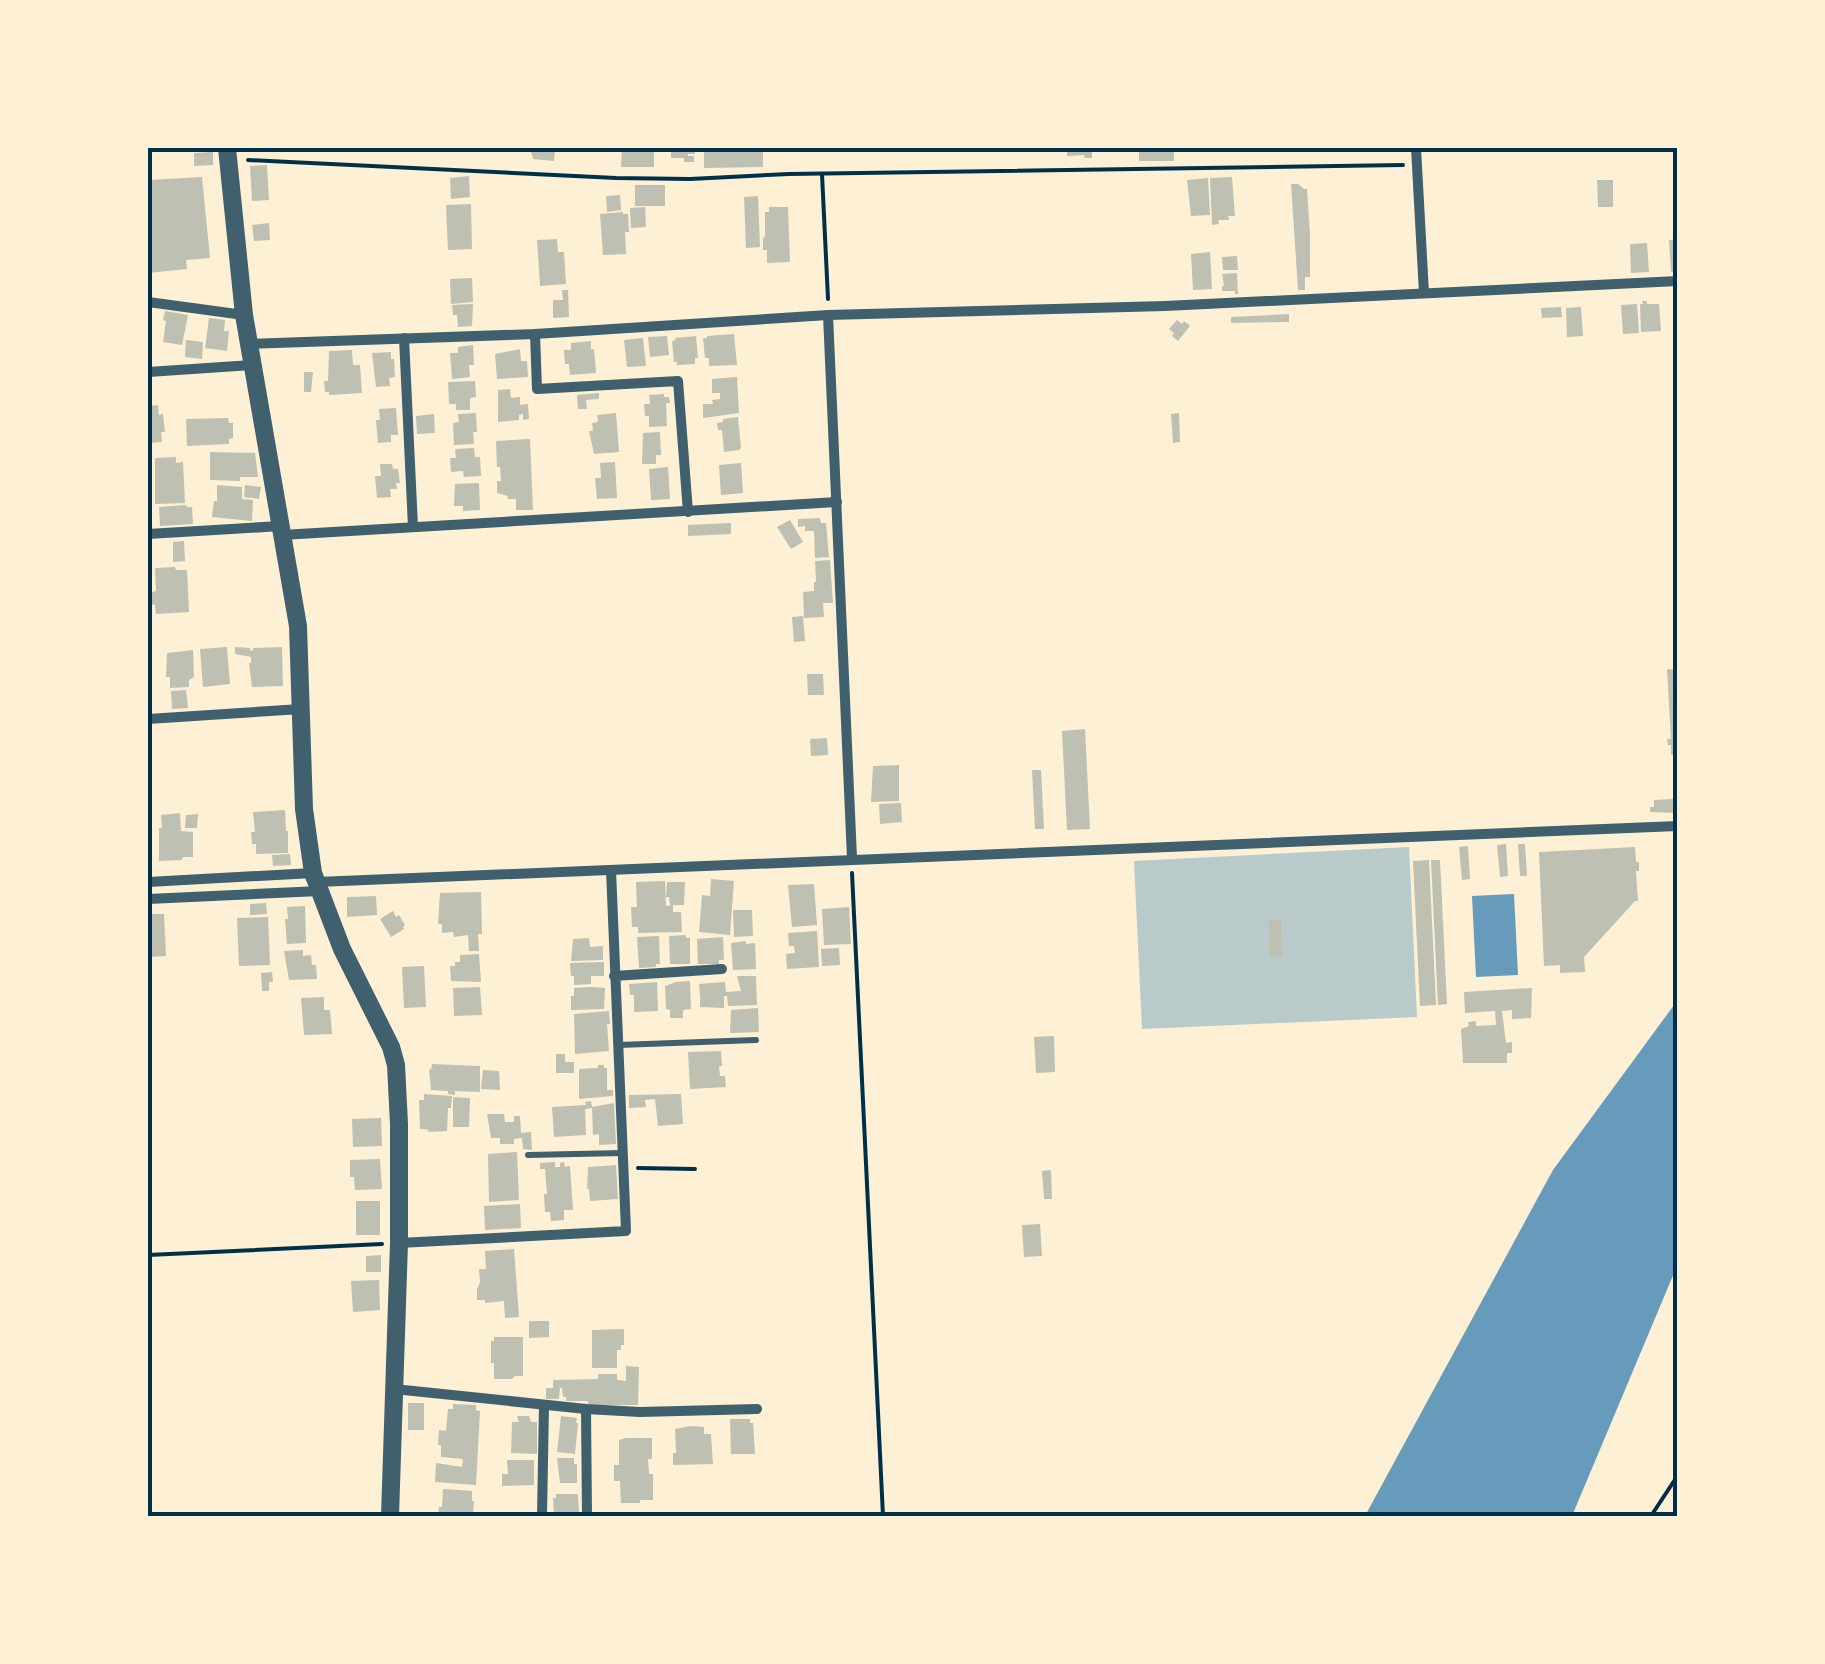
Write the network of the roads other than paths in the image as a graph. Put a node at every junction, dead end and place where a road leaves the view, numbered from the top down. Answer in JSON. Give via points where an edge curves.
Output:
{"nodes":[{"id":1,"x":1416,"y":148,"type":"edge"},
{"id":2,"x":228,"y":153,"type":"edge"},
{"id":3,"x":1678,"y":280,"type":"edge"},
{"id":4,"x":1424,"y":293,"type":"junction"},
{"id":5,"x":148,"y":302,"type":"edge"},
{"id":6,"x":244,"y":315,"type":"junction"},
{"id":7,"x":828,"y":315,"type":"junction"},
{"id":8,"x":534,"y":334,"type":"junction"},
{"id":9,"x":404,"y":338,"type":"junction"},
{"id":10,"x":249,"y":344,"type":"junction"},
{"id":11,"x":252,"y":365,"type":"junction"},
{"id":12,"x":148,"y":372,"type":"edge"},
{"id":13,"x":838,"y":502,"type":"junction"},
{"id":14,"x":688,"y":512,"type":"junction"},
{"id":15,"x":414,"y":528,"type":"junction"},
{"id":16,"x":281,"y":531,"type":"junction"},
{"id":17,"x":148,"y":534,"type":"edge"},
{"id":18,"x":300,"y":710,"type":"junction"},
{"id":19,"x":148,"y":720,"type":"edge"},
{"id":20,"x":1678,"y":826,"type":"edge"},
{"id":21,"x":852,"y":858,"type":"junction"},
{"id":22,"x":610,"y":870,"type":"junction"},
{"id":23,"x":254,"y":876,"type":"junction"},
{"id":24,"x":148,"y":882,"type":"edge"},
{"id":25,"x":317,"y":882,"type":"junction"},
{"id":26,"x":254,"y":894,"type":"junction"},
{"id":27,"x":148,"y":899,"type":"edge"},
{"id":28,"x":722,"y":969,"type":"dead end"},
{"id":29,"x":614,"y":976,"type":"junction"},
{"id":30,"x":756,"y":1040,"type":"dead end"},
{"id":31,"x":617,"y":1045,"type":"junction"},
{"id":32,"x":622,"y":1153,"type":"junction"},
{"id":33,"x":528,"y":1155,"type":"dead end"},
{"id":34,"x":399,"y":1243,"type":"junction"},
{"id":35,"x":394,"y":1389,"type":"junction"},
{"id":36,"x":544,"y":1405,"type":"junction"},
{"id":37,"x":586,"y":1409,"type":"junction"},
{"id":38,"x":757,"y":1409,"type":"dead end"},
{"id":39,"x":390,"y":1516,"type":"edge"},
{"id":40,"x":542,"y":1516,"type":"edge"},
{"id":41,"x":587,"y":1516,"type":"edge"}],
"edges":[{"from":1,"to":4,"type":"street"},
{"from":2,"to":6,"type":"street"},
{"from":3,"to":4,"type":"street"},
{"from":4,"to":7,"type":"street"},
{"from":5,"to":6,"type":"street"},
{"from":6,"to":10,"type":"street"},
{"from":7,"to":8,"type":"street"},
{"from":7,"to":13,"type":"street"},
{"from":8,"to":9,"type":"street"},
{"from":8,"to":14,"type":"street","via":[[537,389],[678,381]]},
{"from":9,"to":10,"type":"street"},
{"from":9,"to":15,"type":"street"},
{"from":10,"to":11,"type":"street"},
{"from":11,"to":12,"type":"street"},
{"from":11,"to":16,"type":"street"},
{"from":13,"to":14,"type":"street"},
{"from":13,"to":21,"type":"street"},
{"from":14,"to":15,"type":"street"},
{"from":15,"to":16,"type":"street"},
{"from":16,"to":17,"type":"street"},
{"from":16,"to":18,"type":"street","via":[[298,626]]},
{"from":18,"to":19,"type":"street"},
{"from":18,"to":25,"type":"street","via":[[304,809]]},
{"from":20,"to":21,"type":"street"},
{"from":21,"to":22,"type":"street"},
{"from":22,"to":25,"type":"street"},
{"from":22,"to":29,"type":"street"},
{"from":23,"to":24,"type":"street"},
{"from":23,"to":25,"type":"street"},
{"from":23,"to":26,"type":"street"},
{"from":25,"to":26,"type":"street"},
{"from":25,"to":34,"type":"street","via":[[342,949],[392,1046]]},
{"from":26,"to":27,"type":"street"},
{"from":28,"to":29,"type":"street"},
{"from":29,"to":31,"type":"street"},
{"from":30,"to":31,"type":"lane"},
{"from":31,"to":32,"type":"street"},
{"from":32,"to":33,"type":"lane"},
{"from":32,"to":34,"type":"street","via":[[626,1231]]},
{"from":34,"to":35,"type":"street"},
{"from":35,"to":36,"type":"street"},
{"from":35,"to":39,"type":"street"},
{"from":36,"to":37,"type":"street"},
{"from":36,"to":40,"type":"street"},
{"from":37,"to":38,"type":"street"},
{"from":37,"to":41,"type":"street"}]}
